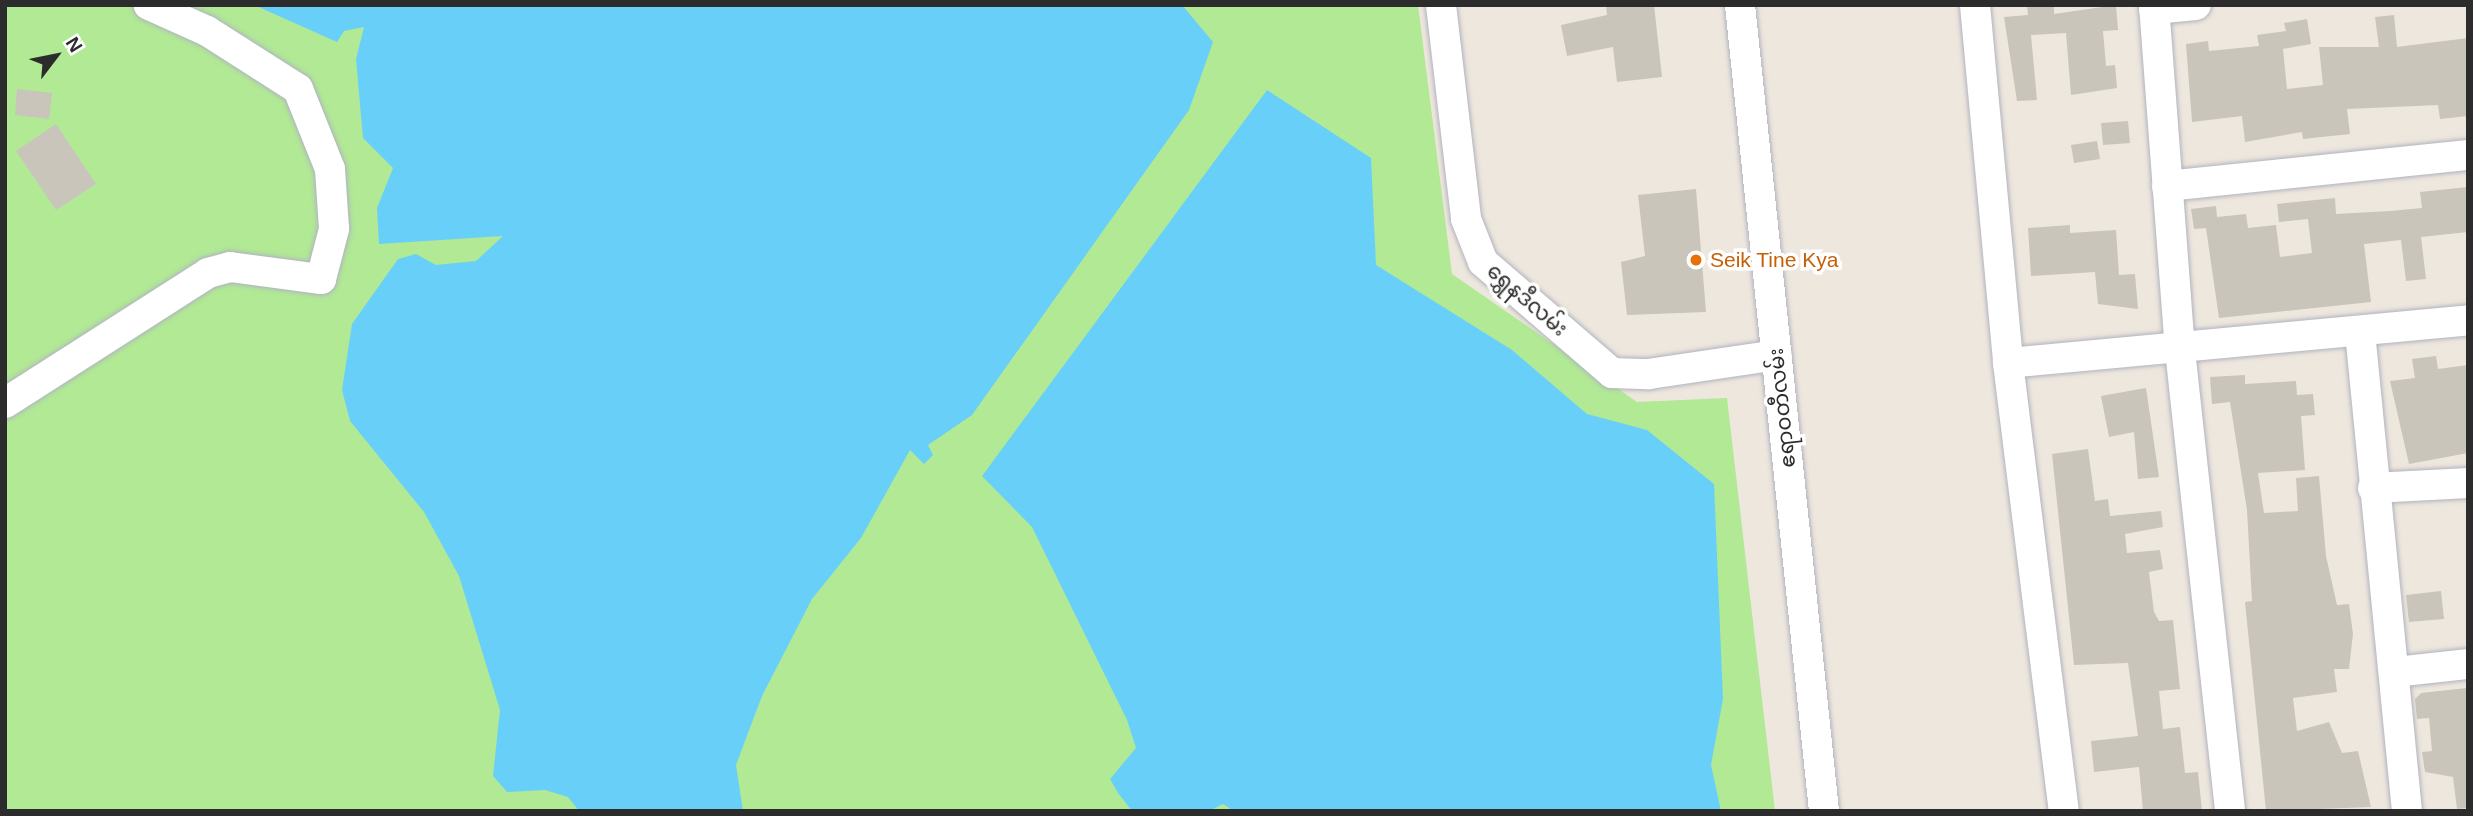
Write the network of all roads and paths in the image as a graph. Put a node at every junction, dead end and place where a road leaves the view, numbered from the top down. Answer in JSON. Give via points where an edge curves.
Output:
{"nodes":[{"id":1,"x":149,"y":5,"type":"edge"},
{"id":2,"x":1441,"y":5,"type":"edge"},
{"id":3,"x":1740,"y":5,"type":"edge"},
{"id":4,"x":1975,"y":5,"type":"edge"},
{"id":5,"x":2196,"y":5,"type":"edge"},
{"id":6,"x":2154,"y":7,"type":"edge"},
{"id":7,"x":2468,"y":155,"type":"edge"},
{"id":8,"x":2167,"y":186,"type":"junction"},
{"id":9,"x":2468,"y":320,"type":"edge"},
{"id":10,"x":2360,"y":331,"type":"junction"},
{"id":11,"x":2180,"y":350,"type":"junction"},
{"id":12,"x":1777,"y":355,"type":"junction"},
{"id":13,"x":2008,"y":362,"type":"junction"},
{"id":14,"x":5,"y":403,"type":"edge"},
{"id":15,"x":2468,"y":483,"type":"edge"},
{"id":16,"x":2373,"y":488,"type":"junction"},
{"id":17,"x":2468,"y":664,"type":"edge"},
{"id":18,"x":2395,"y":672,"type":"junction"},
{"id":19,"x":1824,"y":811,"type":"edge"},
{"id":20,"x":2064,"y":811,"type":"edge"},
{"id":21,"x":2230,"y":811,"type":"edge"},
{"id":22,"x":2407,"y":811,"type":"edge"}],
"edges":[{"from":1,"to":14,"type":"street","via":[[207,31],[298,89],[330,169],[334,229],[321,279],[230,267],[208,273]]},
{"from":2,"to":12,"type":"street","name":"ရွှေနဒီလမ်း","via":[[1466,219],[1483,262],[1612,373],[1649,374]]},
{"from":3,"to":12,"type":"street","name":"ဧရာဝတီလမ်း"},
{"from":4,"to":13,"type":"street"},
{"from":5,"to":6,"type":"street"},
{"from":6,"to":8,"type":"street"},
{"from":7,"to":8,"type":"street"},
{"from":8,"to":11,"type":"street"},
{"from":9,"to":10,"type":"street"},
{"from":10,"to":11,"type":"street"},
{"from":10,"to":16,"type":"street"},
{"from":11,"to":13,"type":"street"},
{"from":11,"to":21,"type":"street"},
{"from":12,"to":19,"type":"street","name":"ဧရာဝတီလမ်း"},
{"from":13,"to":20,"type":"street"},
{"from":15,"to":16,"type":"street"},
{"from":16,"to":18,"type":"street"},
{"from":17,"to":18,"type":"street"},
{"from":18,"to":22,"type":"street"}]}
